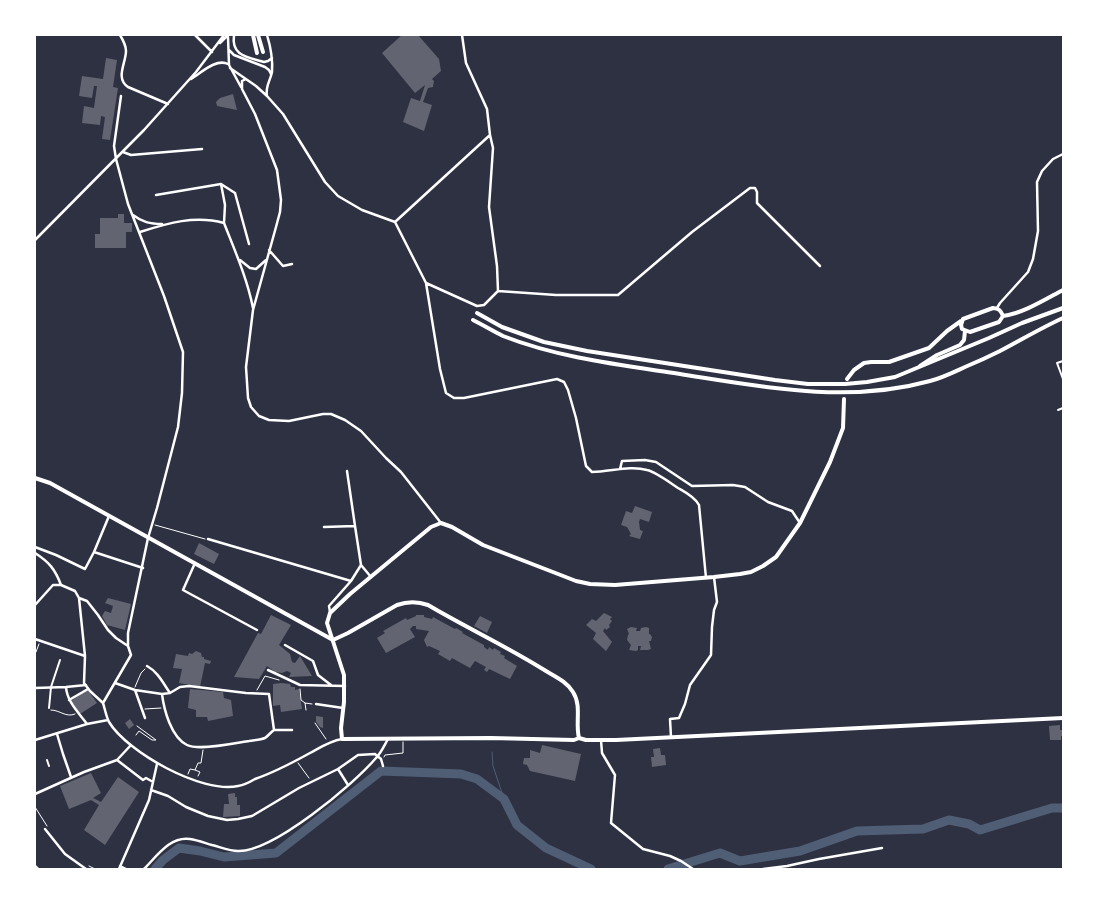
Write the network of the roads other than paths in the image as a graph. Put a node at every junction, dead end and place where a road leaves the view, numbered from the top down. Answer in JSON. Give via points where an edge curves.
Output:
{"nodes":[{"id":1,"x":120,"y":35,"type":"edge"},
{"id":2,"x":195,"y":35,"type":"edge"},
{"id":3,"x":202,"y":35,"type":"edge"},
{"id":4,"x":224,"y":35,"type":"edge"},
{"id":5,"x":234,"y":35,"type":"edge"},
{"id":6,"x":253,"y":35,"type":"edge"},
{"id":7,"x":258,"y":35,"type":"edge"},
{"id":8,"x":267,"y":35,"type":"edge"},
{"id":9,"x":462,"y":35,"type":"edge"},
{"id":10,"x":199,"y":39,"type":"junction"},
{"id":11,"x":218,"y":44,"type":"junction"},
{"id":12,"x":228,"y":49,"type":"junction"},
{"id":13,"x":212,"y":52,"type":"junction"},
{"id":14,"x":263,"y":52,"type":"dead end"},
{"id":15,"x":257,"y":54,"type":"dead end"},
{"id":16,"x":272,"y":58,"type":"junction"},
{"id":17,"x":230,"y":67,"type":"junction"},
{"id":18,"x":271,"y":75,"type":"junction"},
{"id":19,"x":246,"y":79,"type":"junction"},
{"id":20,"x":188,"y":81,"type":"junction"},
{"id":21,"x":268,"y":84,"type":"junction"},
{"id":22,"x":256,"y":86,"type":"junction"},
{"id":23,"x":242,"y":89,"type":"junction"},
{"id":24,"x":121,"y":96,"type":"dead end"},
{"id":25,"x":267,"y":96,"type":"junction"},
{"id":26,"x":168,"y":104,"type":"junction"},
{"id":27,"x":490,"y":136,"type":"junction"},
{"id":28,"x":202,"y":149,"type":"dead end"},
{"id":29,"x":123,"y":152,"type":"junction"},
{"id":30,"x":1063,"y":154,"type":"edge"},
{"id":31,"x":116,"y":159,"type":"junction"},
{"id":32,"x":221,"y":184,"type":"junction"},
{"id":33,"x":156,"y":195,"type":"dead end"},
{"id":34,"x":132,"y":214,"type":"junction"},
{"id":35,"x":395,"y":222,"type":"junction"},
{"id":36,"x":167,"y":223,"type":"junction"},
{"id":37,"x":224,"y":223,"type":"junction"},
{"id":38,"x":140,"y":232,"type":"junction"},
{"id":39,"x":35,"y":240,"type":"edge"},
{"id":40,"x":249,"y":244,"type":"dead end"},
{"id":41,"x":269,"y":250,"type":"junction"},
{"id":42,"x":238,"y":257,"type":"junction"},
{"id":43,"x":266,"y":260,"type":"junction"},
{"id":44,"x":292,"y":264,"type":"dead end"},
{"id":45,"x":820,"y":266,"type":"dead end"},
{"id":46,"x":426,"y":283,"type":"junction"},
{"id":47,"x":1063,"y":290,"type":"edge"},
{"id":48,"x":498,"y":291,"type":"junction"},
{"id":49,"x":997,"y":308,"type":"junction"},
{"id":50,"x":1063,"y":308,"type":"edge"},
{"id":51,"x":253,"y":310,"type":"junction"},
{"id":52,"x":477,"y":313,"type":"dead end"},
{"id":53,"x":1003,"y":316,"type":"junction"},
{"id":54,"x":1063,"y":318,"type":"edge"},
{"id":55,"x":473,"y":320,"type":"dead end"},
{"id":56,"x":961,"y":321,"type":"junction"},
{"id":57,"x":965,"y":331,"type":"junction"},
{"id":58,"x":1063,"y":361,"type":"edge"},
{"id":59,"x":914,"y":370,"type":"junction"},
{"id":60,"x":1063,"y":379,"type":"edge"},
{"id":61,"x":847,"y":380,"type":"dead end"},
{"id":62,"x":844,"y":399,"type":"dead end"},
{"id":63,"x":1063,"y":408,"type":"edge"},
{"id":64,"x":1058,"y":410,"type":"dead end"},
{"id":65,"x":620,"y":470,"type":"junction"},
{"id":66,"x":347,"y":471,"type":"dead end"},
{"id":67,"x":35,"y":478,"type":"edge"},
{"id":68,"x":109,"y":516,"type":"junction"},
{"id":69,"x":441,"y":523,"type":"junction"},
{"id":70,"x":800,"y":523,"type":"junction"},
{"id":71,"x":355,"y":526,"type":"junction"},
{"id":72,"x":324,"y":527,"type":"dead end"},
{"id":73,"x":148,"y":538,"type":"junction"},
{"id":74,"x":208,"y":539,"type":"road end"},
{"id":75,"x":35,"y":547,"type":"edge"},
{"id":76,"x":94,"y":552,"type":"junction"},
{"id":77,"x":35,"y":553,"type":"edge"},
{"id":78,"x":195,"y":563,"type":"junction"},
{"id":79,"x":361,"y":564,"type":"junction"},
{"id":80,"x":143,"y":568,"type":"junction"},
{"id":81,"x":371,"y":577,"type":"junction"},
{"id":82,"x":714,"y":577,"type":"junction"},
{"id":83,"x":706,"y":578,"type":"junction"},
{"id":84,"x":351,"y":581,"type":"junction"},
{"id":85,"x":60,"y":585,"type":"junction"},
{"id":86,"x":79,"y":598,"type":"junction"},
{"id":87,"x":35,"y":605,"type":"edge"},
{"id":88,"x":330,"y":613,"type":"junction"},
{"id":89,"x":257,"y":630,"type":"dead end"},
{"id":90,"x":35,"y":639,"type":"edge"},
{"id":91,"x":333,"y":640,"type":"junction"},
{"id":92,"x":285,"y":645,"type":"dead end"},
{"id":93,"x":128,"y":646,"type":"junction"},
{"id":94,"x":85,"y":656,"type":"junction"},
{"id":95,"x":60,"y":660,"type":"dead end"},
{"id":96,"x":147,"y":666,"type":"road end"},
{"id":97,"x":268,"y":670,"type":"dead end"},
{"id":98,"x":115,"y":683,"type":"junction"},
{"id":99,"x":86,"y":685,"type":"junction"},
{"id":100,"x":332,"y":686,"type":"junction"},
{"id":101,"x":344,"y":686,"type":"junction"},
{"id":102,"x":51,"y":687,"type":"junction"},
{"id":103,"x":66,"y":687,"type":"junction"},
{"id":104,"x":35,"y":688,"type":"edge"},
{"id":105,"x":88,"y":689,"type":"junction"},
{"id":106,"x":135,"y":690,"type":"junction"},
{"id":107,"x":170,"y":693,"type":"junction"},
{"id":108,"x":162,"y":694,"type":"junction"},
{"id":109,"x":70,"y":700,"type":"junction"},
{"id":110,"x":103,"y":703,"type":"junction"},
{"id":111,"x":316,"y":704,"type":"road end"},
{"id":112,"x":49,"y":708,"type":"road end"},
{"id":113,"x":343,"y":708,"type":"junction"},
{"id":114,"x":145,"y":718,"type":"dead end"},
{"id":115,"x":1063,"y":718,"type":"edge"},
{"id":116,"x":108,"y":720,"type":"junction"},
{"id":117,"x":87,"y":724,"type":"junction"},
{"id":118,"x":274,"y":730,"type":"junction"},
{"id":119,"x":292,"y":730,"type":"dead end"},
{"id":120,"x":57,"y":734,"type":"junction"},
{"id":121,"x":671,"y":737,"type":"junction"},
{"id":122,"x":580,"y":738,"type":"junction"},
{"id":123,"x":342,"y":739,"type":"junction"},
{"id":124,"x":388,"y":739,"type":"junction"},
{"id":125,"x":35,"y":740,"type":"edge"},
{"id":126,"x":601,"y":740,"type":"junction"},
{"id":127,"x":131,"y":745,"type":"junction"},
{"id":128,"x":47,"y":760,"type":"dead end"},
{"id":129,"x":117,"y":760,"type":"junction"},
{"id":130,"x":157,"y":764,"type":"junction"},
{"id":131,"x":49,"y":766,"type":"dead end"},
{"id":132,"x":383,"y":766,"type":"dead end"},
{"id":133,"x":338,"y":769,"type":"junction"},
{"id":134,"x":72,"y":778,"type":"junction"},
{"id":135,"x":153,"y":782,"type":"junction"},
{"id":136,"x":348,"y":785,"type":"junction"},
{"id":137,"x":151,"y":790,"type":"junction"},
{"id":138,"x":35,"y":794,"type":"edge"},
{"id":139,"x":46,"y":828,"type":"road end"},
{"id":140,"x":882,"y":848,"type":"dead end"},
{"id":141,"x":35,"y":866,"type":"edge"},
{"id":142,"x":120,"y":868,"type":"edge"},
{"id":143,"x":38,"y":869,"type":"edge"},
{"id":144,"x":86,"y":869,"type":"edge"},
{"id":145,"x":126,"y":869,"type":"edge"},
{"id":146,"x":144,"y":869,"type":"edge"},
{"id":147,"x":693,"y":869,"type":"edge"},
{"id":148,"x":762,"y":869,"type":"edge"}],
"edges":[{"from":1,"to":26,"type":"street","via":[[126,49],[122,82]]},
{"from":2,"to":10,"type":"street"},
{"from":3,"to":10,"type":"street"},
{"from":4,"to":11,"type":"street"},
{"from":5,"to":16,"type":"street","via":[[234,47],[238,52],[264,62]]},
{"from":6,"to":15,"type":"street"},
{"from":7,"to":14,"type":"street"},
{"from":8,"to":16,"type":"street"},
{"from":9,"to":27,"type":"street","via":[[466,63],[487,109]]},
{"from":10,"to":13,"type":"street"},
{"from":11,"to":12,"type":"street","via":[[227,36]]},
{"from":11,"to":13,"type":"street"},
{"from":12,"to":17,"type":"street"},
{"from":12,"to":18,"type":"street","via":[[234,55],[265,67]]},
{"from":13,"to":20,"type":"street"},
{"from":16,"to":18,"type":"street"},
{"from":17,"to":19,"type":"street"},
{"from":17,"to":20,"type":"street","via":[[219,62]]},
{"from":17,"to":23,"type":"street"},
{"from":18,"to":21,"type":"street"},
{"from":19,"to":22,"type":"street"},
{"from":19,"to":23,"type":"street","via":[[242,81]]},
{"from":20,"to":26,"type":"street"},
{"from":21,"to":22,"type":"street"},
{"from":21,"to":25,"type":"street"},
{"from":22,"to":25,"type":"street"},
{"from":23,"to":41,"type":"street","via":[[256,114],[277,170],[281,200]]},
{"from":24,"to":31,"type":"street","via":[[114,146]]},
{"from":25,"to":35,"type":"street","via":[[283,114],[325,182],[338,196],[362,210]]},
{"from":26,"to":29,"type":"street"},
{"from":27,"to":35,"type":"street"},
{"from":27,"to":48,"type":"street","via":[[493,148],[490,207]]},
{"from":28,"to":29,"type":"street","via":[[131,155]]},
{"from":29,"to":31,"type":"street"},
{"from":30,"to":49,"type":"street","via":[[1053,159],[1037,182],[1038,231],[1034,259],[1028,272]]},
{"from":31,"to":34,"type":"street"},
{"from":31,"to":39,"type":"street"},
{"from":32,"to":33,"type":"street"},
{"from":32,"to":37,"type":"street"},
{"from":32,"to":40,"type":"street","via":[[235,193]]},
{"from":34,"to":36,"type":"street","via":[[151,224]]},
{"from":34,"to":38,"type":"street"},
{"from":35,"to":46,"type":"street"},
{"from":36,"to":37,"type":"street","via":[[203,219]]},
{"from":36,"to":38,"type":"street"},
{"from":37,"to":42,"type":"street"},
{"from":38,"to":73,"type":"street","via":[[183,352],[178,427]]},
{"from":41,"to":43,"type":"street"},
{"from":41,"to":44,"type":"street","via":[[283,266]]},
{"from":42,"to":43,"type":"street","via":[[243,264],[256,269]]},
{"from":42,"to":51,"type":"street"},
{"from":43,"to":51,"type":"street"},
{"from":45,"to":48,"type":"street","via":[[757,203],[757,192],[750,188],[618,295]]},
{"from":46,"to":48,"type":"street","via":[[477,306],[484,305]]},
{"from":46,"to":65,"type":"street","via":[[446,393],[454,398],[464,398],[557,379],[564,382],[586,466],[592,472]]},
{"from":47,"to":53,"type":"street","via":[[1011,316]]},
{"from":49,"to":53,"type":"street"},
{"from":49,"to":56,"type":"street"},
{"from":50,"to":59,"type":"street"},
{"from":51,"to":69,"type":"street","via":[[246,367],[251,408],[269,420],[289,421],[331,414],[346,420],[401,472]]},
{"from":52,"to":59,"type":"street","via":[[502,327],[544,342],[775,380],[845,384],[895,377]]},
{"from":53,"to":57,"type":"street","via":[[999,322]]},
{"from":54,"to":55,"type":"street","via":[[998,352],[931,381],[839,393],[730,382],[566,355],[501,335]]},
{"from":56,"to":57,"type":"street"},
{"from":56,"to":61,"type":"street","via":[[929,348],[890,362],[864,363]]},
{"from":57,"to":59,"type":"street","via":[[960,345]]},
{"from":58,"to":60,"type":"street","via":[[1058,363]]},
{"from":62,"to":70,"type":"street","via":[[842,428],[830,462]]},
{"from":63,"to":64,"type":"street"},
{"from":65,"to":70,"type":"street","via":[[622,461],[644,460],[656,462],[692,486],[745,487],[768,502],[792,511]]},
{"from":65,"to":83,"type":"street","via":[[648,470],[697,501]]},
{"from":66,"to":71,"type":"street"},
{"from":67,"to":68,"type":"street"},
{"from":68,"to":73,"type":"street"},
{"from":68,"to":76,"type":"street"},
{"from":69,"to":81,"type":"street","via":[[431,527]]},
{"from":69,"to":83,"type":"street","via":[[483,545],[583,582],[615,585]]},
{"from":70,"to":82,"type":"street","via":[[771,561],[751,572]]},
{"from":71,"to":72,"type":"street"},
{"from":71,"to":79,"type":"street"},
{"from":73,"to":78,"type":"street"},
{"from":73,"to":80,"type":"street"},
{"from":74,"to":84,"type":"street"},
{"from":75,"to":76,"type":"street","via":[[85,569]]},
{"from":76,"to":80,"type":"street"},
{"from":77,"to":85,"type":"street","via":[[48,562]]},
{"from":78,"to":89,"type":"street","via":[[183,590]]},
{"from":78,"to":91,"type":"street"},
{"from":79,"to":81,"type":"street"},
{"from":79,"to":84,"type":"street"},
{"from":80,"to":93,"type":"street"},
{"from":81,"to":88,"type":"street"},
{"from":82,"to":83,"type":"street"},
{"from":82,"to":121,"type":"street","via":[[717,602],[711,655],[690,685],[679,718],[670,719]]},
{"from":84,"to":88,"type":"street","via":[[330,606]]},
{"from":85,"to":86,"type":"street","via":[[75,591]]},
{"from":85,"to":87,"type":"street","via":[[53,585]]},
{"from":86,"to":93,"type":"street","via":[[87,601],[108,630]]},
{"from":86,"to":94,"type":"street"},
{"from":88,"to":91,"type":"street","via":[[327,623]]},
{"from":90,"to":94,"type":"street"},
{"from":91,"to":101,"type":"street","via":[[344,675]]},
{"from":91,"to":122,"type":"street","via":[[397,605],[413,601],[428,605],[565,683],[576,700]]},
{"from":92,"to":100,"type":"street","via":[[313,661],[318,675]]},
{"from":93,"to":98,"type":"street","via":[[131,655]]},
{"from":94,"to":99,"type":"street"},
{"from":95,"to":102,"type":"street"},
{"from":96,"to":107,"type":"street","via":[[154,670]]},
{"from":97,"to":100,"type":"street","via":[[300,685]]},
{"from":98,"to":106,"type":"street"},
{"from":98,"to":110,"type":"street"},
{"from":99,"to":103,"type":"street"},
{"from":99,"to":105,"type":"street"},
{"from":100,"to":101,"type":"street"},
{"from":101,"to":113,"type":"street"},
{"from":102,"to":103,"type":"street"},
{"from":102,"to":104,"type":"street"},
{"from":102,"to":112,"type":"street"},
{"from":103,"to":109,"type":"street"},
{"from":105,"to":109,"type":"street"},
{"from":105,"to":110,"type":"street"},
{"from":106,"to":108,"type":"street"},
{"from":106,"to":114,"type":"street"},
{"from":107,"to":108,"type":"street"},
{"from":107,"to":118,"type":"street","via":[[189,686],[269,694]]},
{"from":108,"to":118,"type":"street","via":[[170,724],[188,746],[228,745],[264,738]]},
{"from":109,"to":117,"type":"street"},
{"from":110,"to":116,"type":"street"},
{"from":111,"to":113,"type":"street"},
{"from":113,"to":123,"type":"street"},
{"from":115,"to":121,"type":"street"},
{"from":116,"to":117,"type":"street"},
{"from":116,"to":127,"type":"street"},
{"from":117,"to":120,"type":"street"},
{"from":118,"to":119,"type":"street"},
{"from":120,"to":125,"type":"street"},
{"from":120,"to":134,"type":"street"},
{"from":121,"to":126,"type":"street"},
{"from":122,"to":124,"type":"street"},
{"from":122,"to":126,"type":"street"},
{"from":123,"to":124,"type":"street"},
{"from":123,"to":130,"type":"street","via":[[237,786],[197,781]]},
{"from":124,"to":136,"type":"street","via":[[374,760]]},
{"from":126,"to":147,"type":"street","via":[[602,753],[615,775],[610,822],[643,849],[670,856]]},
{"from":127,"to":129,"type":"street"},
{"from":127,"to":130,"type":"street"},
{"from":128,"to":131,"type":"street"},
{"from":129,"to":134,"type":"street"},
{"from":129,"to":135,"type":"street","via":[[144,780]]},
{"from":130,"to":135,"type":"street"},
{"from":132,"to":133,"type":"street","via":[[381,759],[374,754],[360,754]]},
{"from":133,"to":136,"type":"street"},
{"from":133,"to":137,"type":"street","via":[[252,816],[238,820],[208,816]]},
{"from":134,"to":138,"type":"street"},
{"from":135,"to":137,"type":"street"},
{"from":136,"to":146,"type":"street","via":[[288,832],[257,848],[238,851],[190,839],[176,840]]},
{"from":137,"to":142,"type":"street"},
{"from":139,"to":144,"type":"street","via":[[64,854]]},
{"from":140,"to":148,"type":"street"},
{"from":141,"to":143,"type":"street"},
{"from":142,"to":145,"type":"street"}]}
